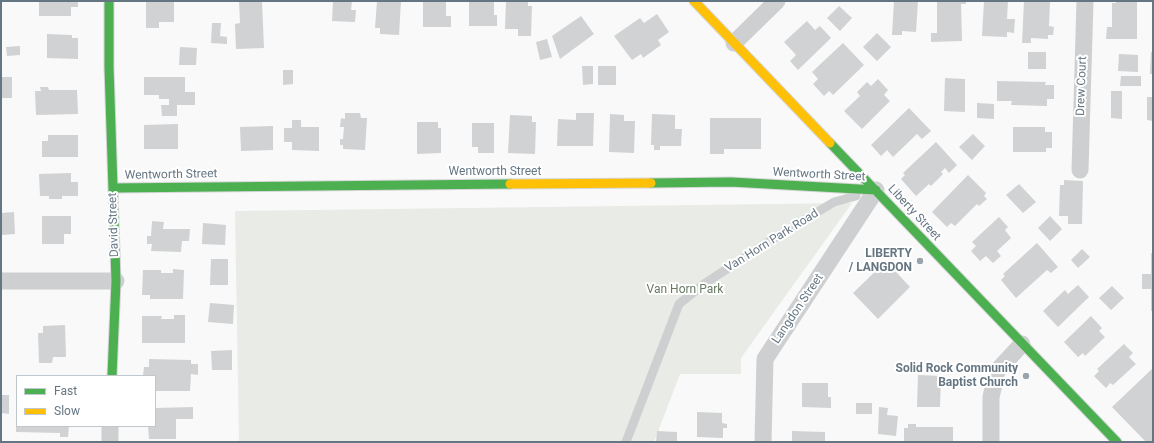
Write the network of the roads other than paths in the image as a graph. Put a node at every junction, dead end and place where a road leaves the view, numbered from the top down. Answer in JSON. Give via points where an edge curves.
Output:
{"nodes":[{"id":1,"x":109,"y":1,"type":"edge"},
{"id":2,"x":694,"y":1,"type":"edge"},
{"id":3,"x":777,"y":1,"type":"edge"},
{"id":4,"x":1085,"y":1,"type":"edge"},
{"id":5,"x":734,"y":43,"type":"junction"},
{"id":6,"x":1080,"y":170,"type":"dead end"},
{"id":7,"x":113,"y":188,"type":"junction"},
{"id":8,"x":876,"y":190,"type":"junction"},
{"id":9,"x":116,"y":281,"type":"junction"},
{"id":10,"x":1,"y":282,"type":"edge"},
{"id":11,"x":1022,"y":344,"type":"junction"},
{"id":12,"x":112,"y":375,"type":"edge"},
{"id":13,"x":110,"y":427,"type":"edge"},
{"id":14,"x":110,"y":442,"type":"edge"},
{"id":15,"x":626,"y":442,"type":"edge"},
{"id":16,"x":763,"y":442,"type":"edge"},
{"id":17,"x":991,"y":442,"type":"edge"},
{"id":18,"x":1116,"y":442,"type":"edge"}],
"edges":[{"from":1,"to":7,"type":"street","name":"David Street"},
{"from":2,"to":5,"type":"street","name":"Liberty Street"},
{"from":3,"to":5,"type":"street"},
{"from":4,"to":6,"type":"street","name":"Drew Court"},
{"from":5,"to":8,"type":"street","name":"Liberty Street"},
{"from":7,"to":8,"type":"street","name":"Wentworth Street","via":[[731,182]]},
{"from":7,"to":9,"type":"street","name":"David Street"},
{"from":8,"to":11,"type":"street","name":"Liberty Street"},
{"from":8,"to":15,"type":"lane","name":"Van Horn Park Road","via":[[834,202],[704,284],[679,304]]},
{"from":8,"to":16,"type":"street","name":"Langdon Street","via":[[765,359]]},
{"from":9,"to":10,"type":"street"},
{"from":9,"to":12,"type":"street","name":"David Street"},
{"from":11,"to":17,"type":"street","via":[[997,371],[991,397]]},
{"from":11,"to":18,"type":"street","name":"Liberty Street"},
{"from":13,"to":14,"type":"street"}]}
